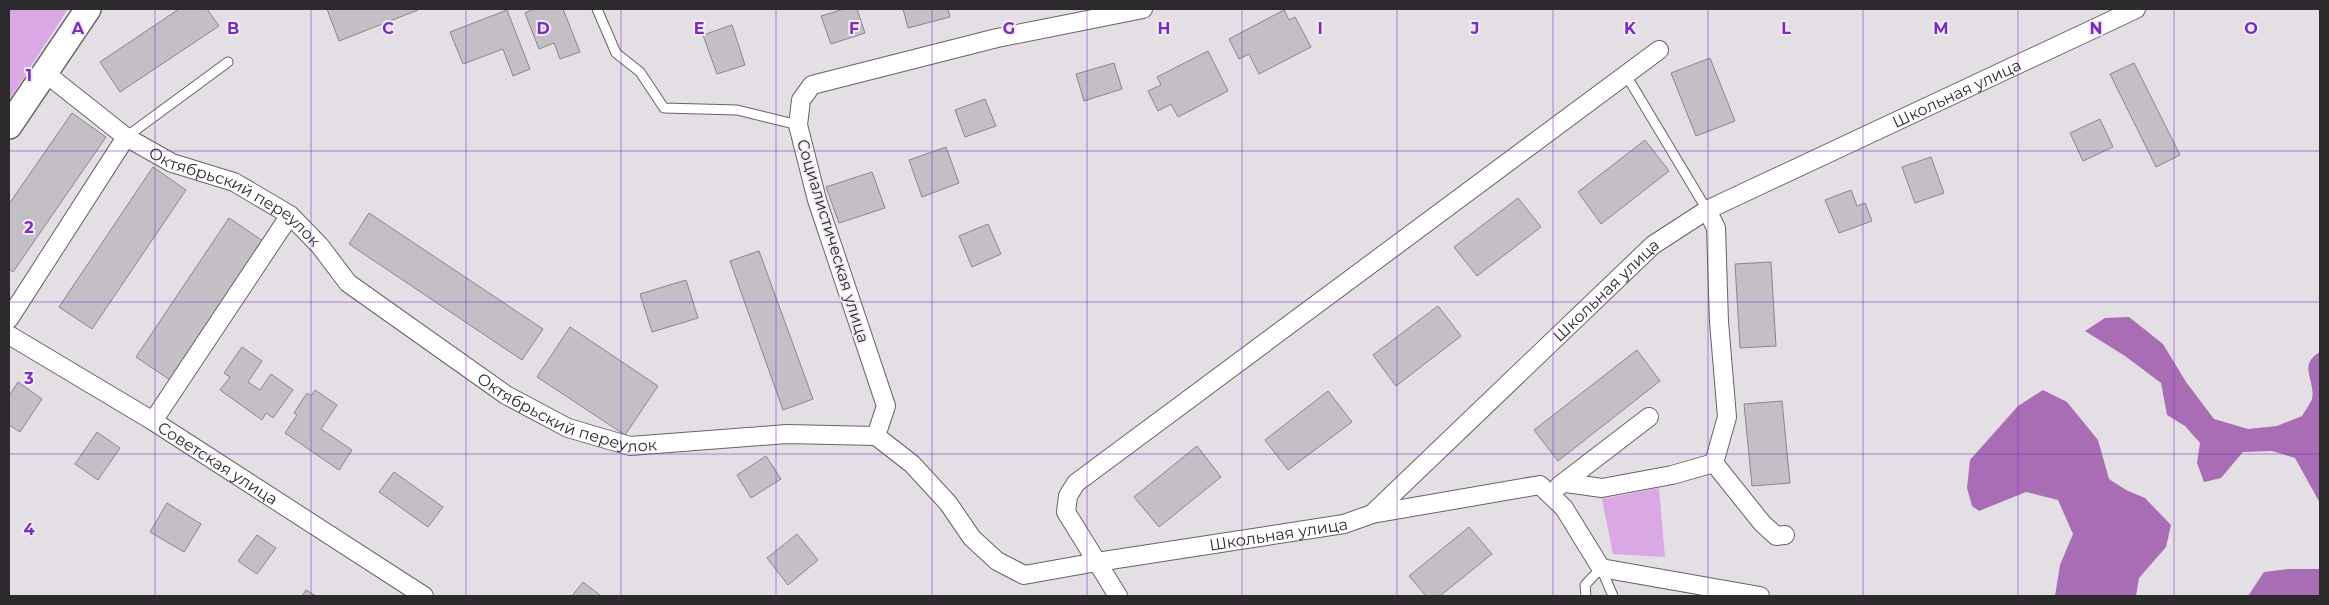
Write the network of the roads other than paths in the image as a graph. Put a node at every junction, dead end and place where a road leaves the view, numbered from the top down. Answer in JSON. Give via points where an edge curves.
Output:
{"nodes":[{"id":1,"x":88,"y":9,"type":"edge"},
{"id":2,"x":597,"y":9,"type":"edge"},
{"id":3,"x":1143,"y":9,"type":"edge"},
{"id":4,"x":2136,"y":9,"type":"edge"},
{"id":5,"x":1659,"y":50,"type":"dead end"},
{"id":6,"x":228,"y":62,"type":"dead end"},
{"id":7,"x":44,"y":72,"type":"junction"},
{"id":8,"x":1626,"y":75,"type":"junction"},
{"id":9,"x":798,"y":125,"type":"junction"},
{"id":10,"x":9,"y":126,"type":"edge"},
{"id":11,"x":126,"y":138,"type":"junction"},
{"id":12,"x":1707,"y":210,"type":"junction"},
{"id":13,"x":290,"y":215,"type":"junction"},
{"id":14,"x":9,"y":318,"type":"edge"},
{"id":15,"x":9,"y":335,"type":"edge"},
{"id":16,"x":1649,"y":417,"type":"dead end"},
{"id":17,"x":153,"y":421,"type":"junction"},
{"id":18,"x":876,"y":436,"type":"junction"},
{"id":19,"x":1714,"y":463,"type":"junction"},
{"id":20,"x":1566,"y":483,"type":"junction"},
{"id":21,"x":1548,"y":492,"type":"junction"},
{"id":22,"x":1372,"y":514,"type":"junction"},
{"id":23,"x":1785,"y":535,"type":"dead end"},
{"id":24,"x":1097,"y":562,"type":"junction"},
{"id":25,"x":1601,"y":568,"type":"junction"},
{"id":26,"x":424,"y":596,"type":"edge"},
{"id":27,"x":1118,"y":596,"type":"edge"},
{"id":28,"x":1586,"y":596,"type":"edge"},
{"id":29,"x":1613,"y":596,"type":"edge"},
{"id":30,"x":1760,"y":596,"type":"edge"}],
"edges":[{"from":1,"to":7,"type":"main road"},
{"from":2,"to":9,"type":"lane","via":[[616,53],[640,72],[664,108],[737,110]]},
{"from":3,"to":9,"type":"street","name":"Социалистическая улица","via":[[997,38],[812,84],[801,100]]},
{"from":4,"to":12,"type":"street","name":"Школьная улица"},
{"from":5,"to":8,"type":"street"},
{"from":6,"to":11,"type":"lane"},
{"from":7,"to":10,"type":"main road"},
{"from":7,"to":11,"type":"street","name":"Октябрьский переулок"},
{"from":8,"to":12,"type":"lane"},
{"from":8,"to":24,"type":"street","via":[[1076,483],[1068,496],[1066,512]]},
{"from":9,"to":18,"type":"street","name":"Социалистическая улица","via":[[817,200],[886,406]]},
{"from":11,"to":13,"type":"street","name":"Октябрьский переулок","via":[[172,163],[234,182]]},
{"from":11,"to":14,"type":"street"},
{"from":12,"to":19,"type":"street","via":[[1716,228],[1718,322],[1727,417]]},
{"from":12,"to":22,"type":"street","name":"Школьная улица","via":[[1653,245]]},
{"from":13,"to":17,"type":"street"},
{"from":13,"to":18,"type":"street","name":"Октябрьский переулок","via":[[320,246],[348,283],[506,395],[568,428],[630,446],[787,434]]},
{"from":15,"to":17,"type":"street","name":"Советская улица"},
{"from":16,"to":20,"type":"street"},
{"from":17,"to":26,"type":"street","name":"Советская улица"},
{"from":18,"to":24,"type":"street","via":[[912,464],[948,503],[972,538],[997,561],[1024,575]]},
{"from":19,"to":20,"type":"street","via":[[1672,475],[1602,488]]},
{"from":19,"to":23,"type":"street","via":[[1762,523],[1776,536]]},
{"from":20,"to":21,"type":"street"},
{"from":21,"to":22,"type":"street","via":[[1540,485]]},
{"from":21,"to":25,"type":"street","via":[[1564,508]]},
{"from":22,"to":24,"type":"street","name":"Школьная улица","via":[[1344,524]]},
{"from":24,"to":27,"type":"street"},
{"from":25,"to":28,"type":"lane","via":[[1585,585]]},
{"from":25,"to":29,"type":"lane"},
{"from":25,"to":30,"type":"street"}]}
